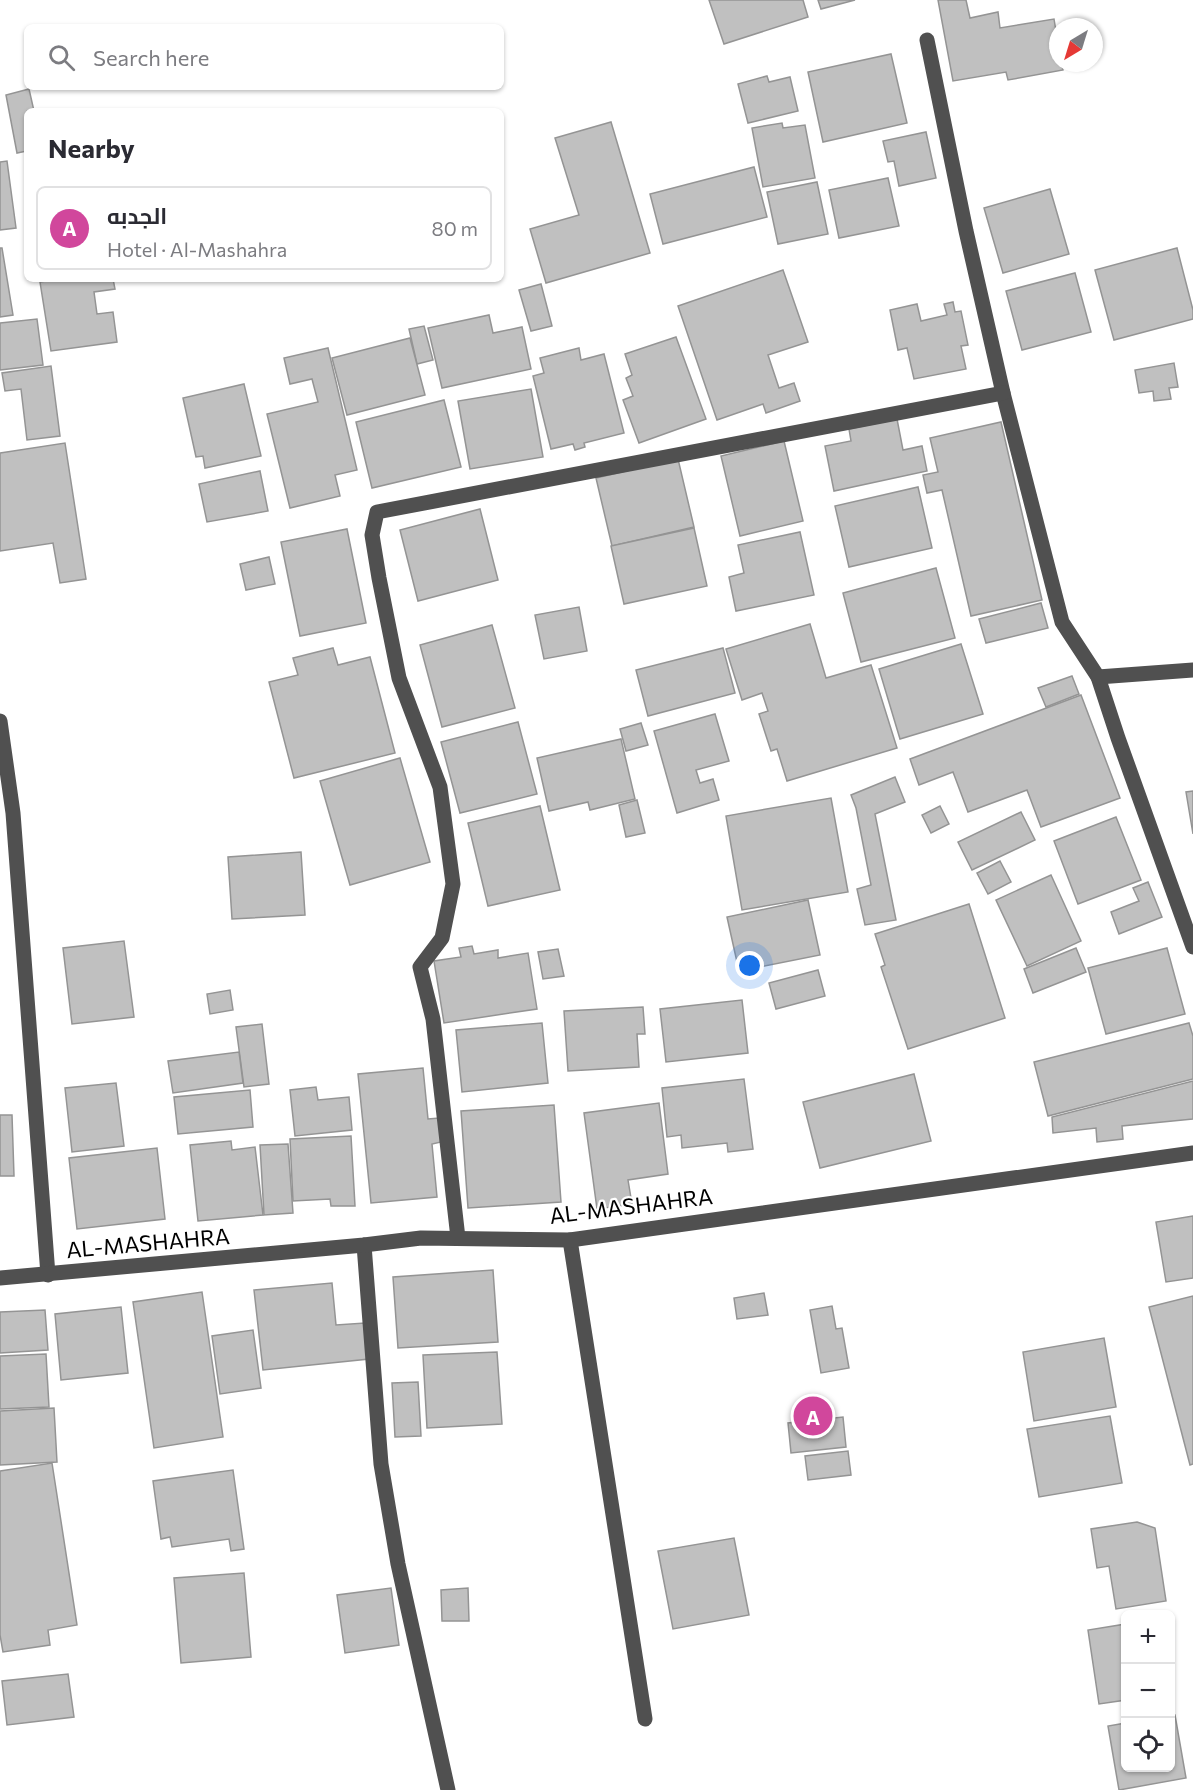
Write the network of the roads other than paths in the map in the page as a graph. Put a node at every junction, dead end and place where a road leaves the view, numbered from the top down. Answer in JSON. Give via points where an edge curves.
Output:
{"nodes":[{"id":1,"x":927,"y":40,"type":"dead end"},
{"id":2,"x":1004,"y":393,"type":"junction"},
{"id":3,"x":1193,"y":670,"type":"edge"},
{"id":4,"x":1098,"y":677,"type":"junction"},
{"id":5,"x":0,"y":722,"type":"edge"},
{"id":6,"x":1193,"y":947,"type":"edge"},
{"id":7,"x":1193,"y":1154,"type":"edge"},
{"id":8,"x":458,"y":1238,"type":"junction"},
{"id":9,"x":570,"y":1240,"type":"junction"},
{"id":10,"x":364,"y":1245,"type":"junction"},
{"id":11,"x":48,"y":1275,"type":"junction"},
{"id":12,"x":0,"y":1278,"type":"edge"},
{"id":13,"x":645,"y":1719,"type":"dead end"},
{"id":14,"x":448,"y":1790,"type":"edge"}],
"edges":[{"from":1,"to":2,"type":"street"},
{"from":2,"to":4,"type":"street","via":[[1062,622]]},
{"from":2,"to":8,"type":"street","via":[[377,512],[372,535],[399,678],[440,787],[453,884],[442,938],[420,967],[433,1019]]},
{"from":3,"to":4,"type":"street"},
{"from":4,"to":6,"type":"street"},
{"from":5,"to":11,"type":"street","via":[[13,813]]},
{"from":7,"to":9,"type":"street","name":"AL-MASHAHRA"},
{"from":8,"to":9,"type":"street","name":"AL-MASHAHRA"},
{"from":8,"to":10,"type":"street","name":"AL-MASHAHRA"},
{"from":9,"to":13,"type":"street"},
{"from":10,"to":11,"type":"street","name":"AL-MASHAHRA"},
{"from":10,"to":14,"type":"street","via":[[381,1464],[398,1564]]},
{"from":11,"to":12,"type":"street","name":"AL-MASHAHRA"}]}
